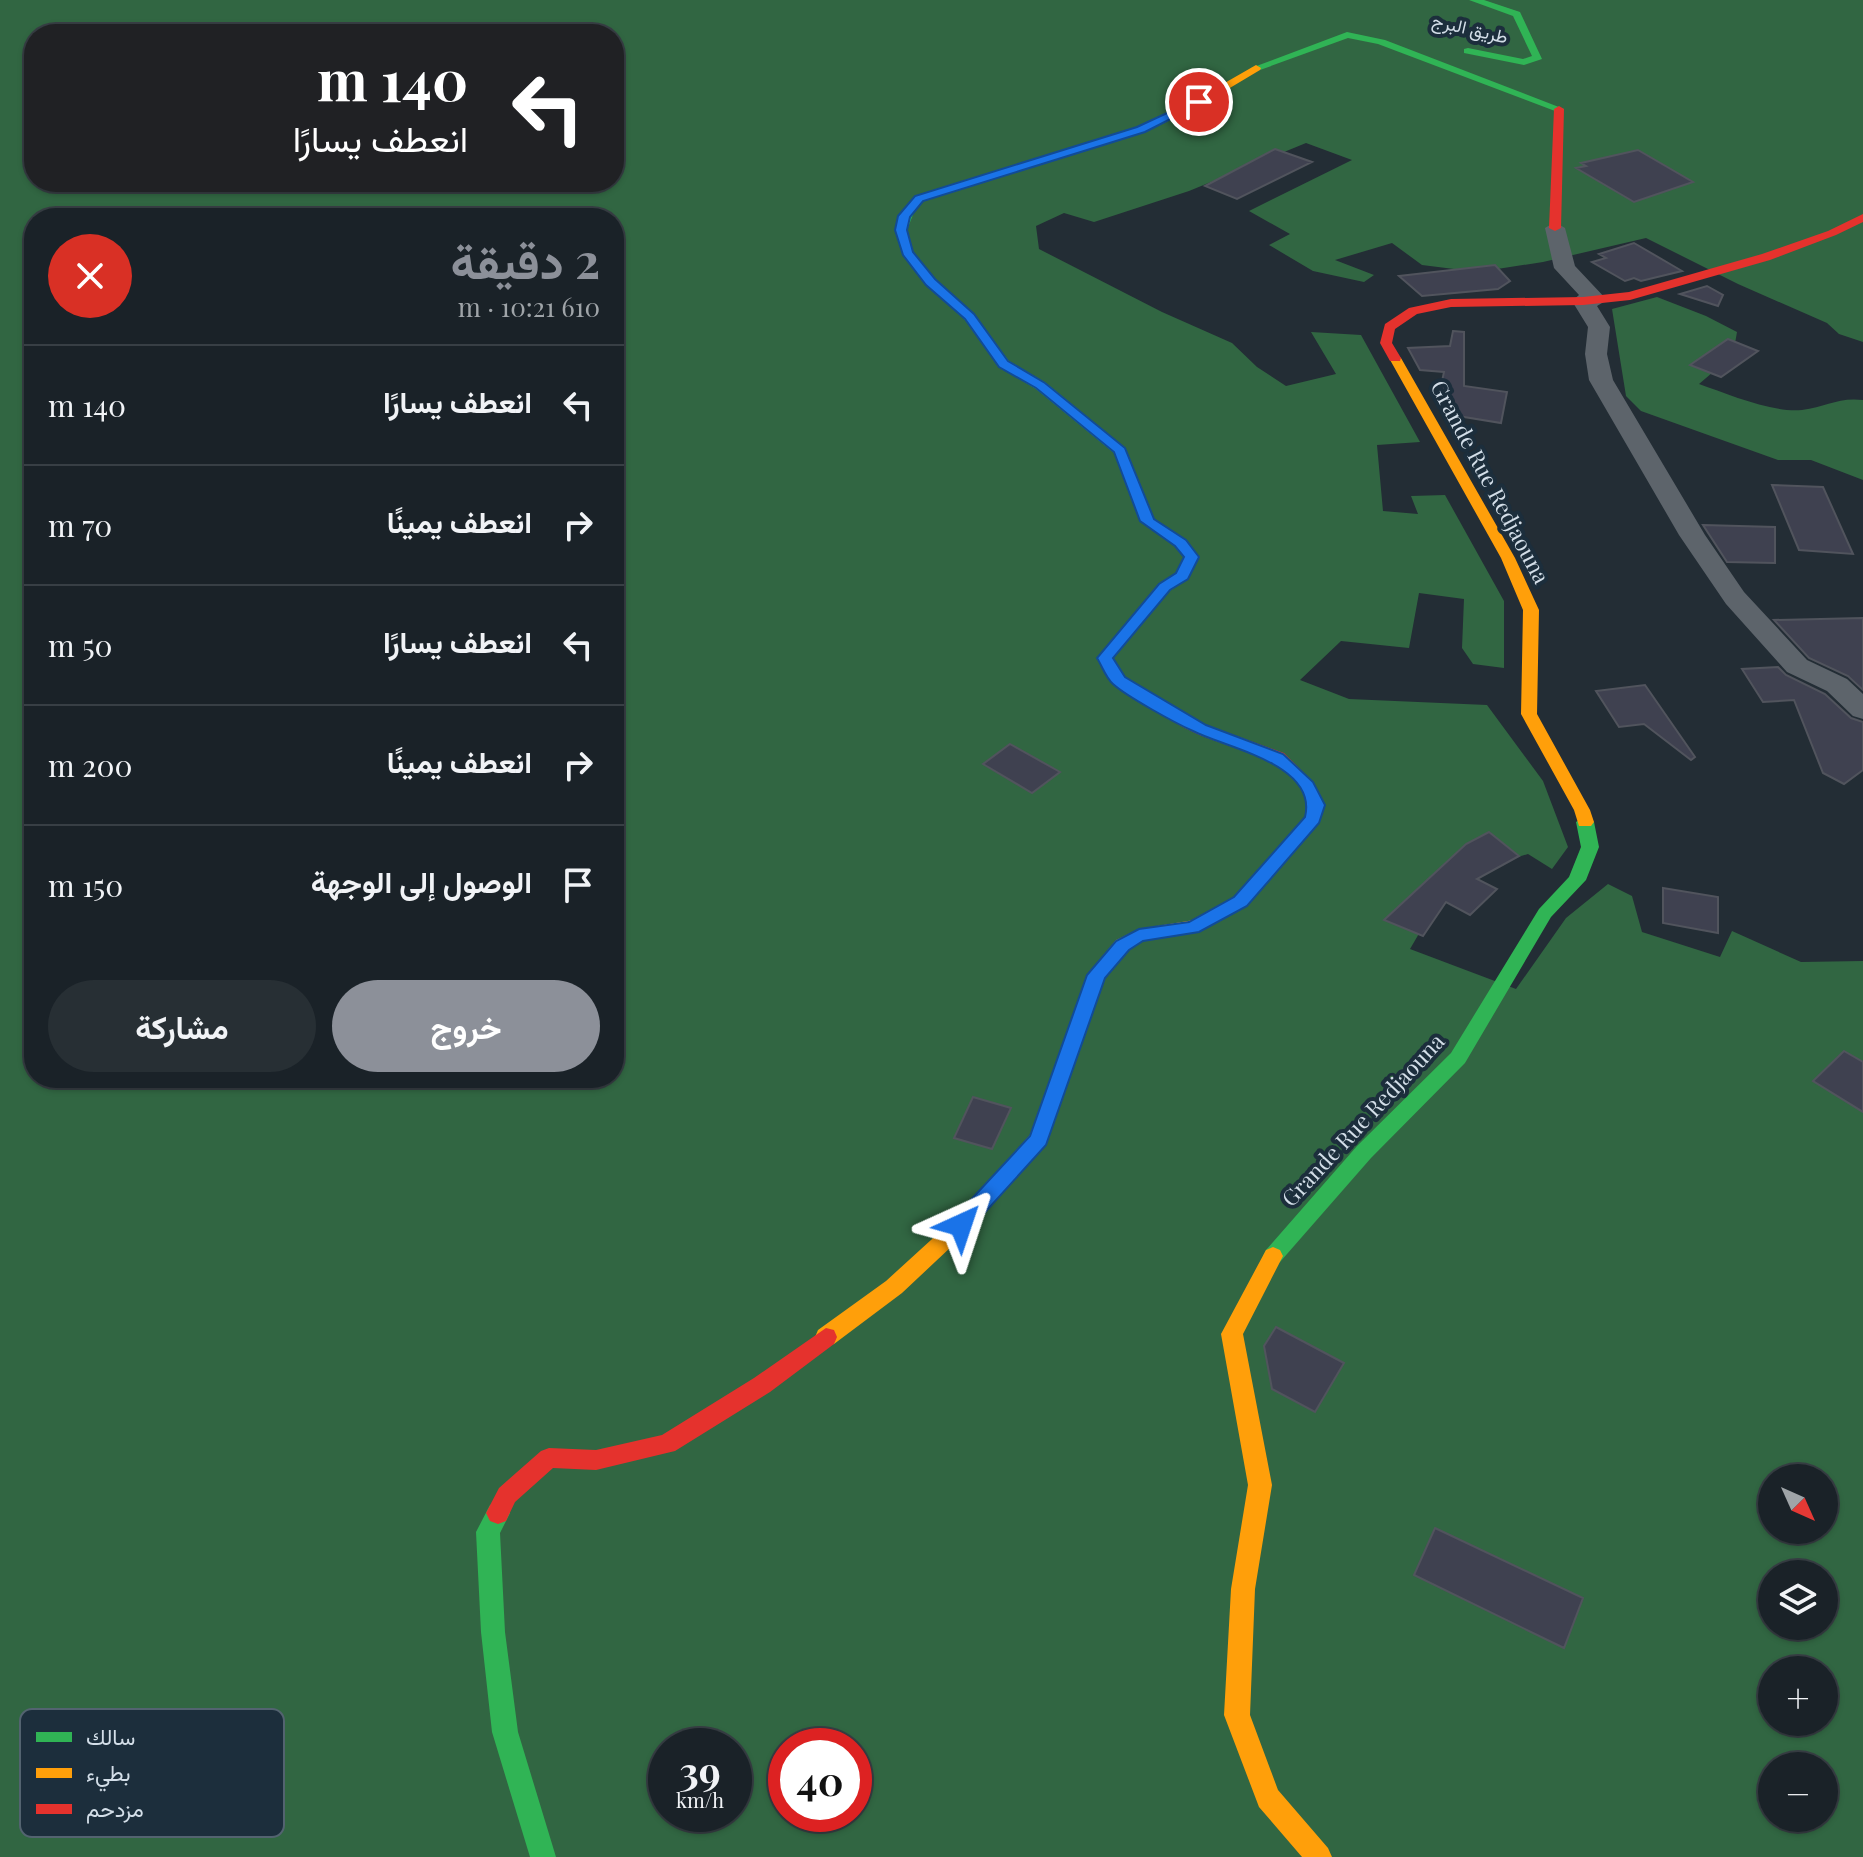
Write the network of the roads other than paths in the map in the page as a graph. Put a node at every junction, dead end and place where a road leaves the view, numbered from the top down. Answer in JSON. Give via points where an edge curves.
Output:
{"nodes":[{"id":1,"x":1474,"y":0,"type":"edge"},
{"id":2,"x":1347,"y":35,"type":"junction"},
{"id":3,"x":1863,"y":217,"type":"edge"},
{"id":4,"x":1555,"y":228,"type":"joint"},
{"id":5,"x":1589,"y":300,"type":"junction"},
{"id":6,"x":1863,"y":710,"type":"edge"},
{"id":7,"x":543,"y":1857,"type":"edge"},
{"id":8,"x":1319,"y":1857,"type":"edge"}],
"edges":[{"from":1,"to":2,"type":"street","name":"طريق البرج","via":[[1517,14],[1538,57],[1524,62],[1410,36]]},
{"from":2,"to":4,"type":"street","via":[[1381,42],[1559,107]]},
{"from":2,"to":7,"type":"street","via":[[1253,69],[1141,130],[919,199],[904,216],[901,230],[907,253],[931,282],[969,317],[1004,364],[1041,386],[1120,451],[1147,521],[1191,557],[1182,575],[1164,587],[1105,658],[1119,681],[1200,729],[1278,757],[1307,786],[1316,805],[1313,819],[1240,901],[1193,927],[1139,935],[1122,945],[1096,975],[1039,1139],[961,1225],[894,1287],[762,1385],[667,1444],[596,1460],[549,1458],[507,1495],[488,1532],[493,1632],[505,1732]]},
{"from":3,"to":5,"type":"street","name":"Grande Rue Redjaouna","via":[[1766,257],[1644,293]]},
{"from":4,"to":5,"type":"street","via":[[1565,268]]},
{"from":5,"to":6,"type":"street","via":[[1599,327],[1596,354],[1601,380],[1692,535],[1735,598],[1797,666],[1837,685]]},
{"from":5,"to":8,"type":"street","name":"Grande Rue Redjaouna","via":[[1451,303],[1413,311],[1389,327],[1386,343],[1508,558],[1531,610],[1529,714],[1582,810],[1590,847],[1577,880],[1545,913],[1458,1058],[1276,1250],[1232,1334],[1260,1485],[1243,1589],[1237,1715],[1268,1798]]}]}
